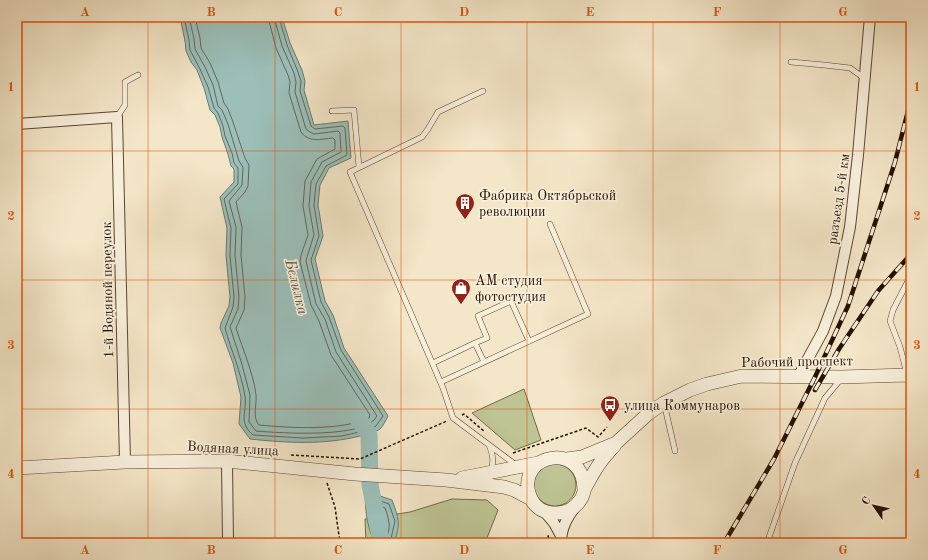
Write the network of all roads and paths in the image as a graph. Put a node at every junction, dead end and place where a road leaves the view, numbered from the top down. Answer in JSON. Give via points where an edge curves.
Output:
{"nodes":[{"id":1,"x":870,"y":17,"type":"edge"},
{"id":2,"x":908,"y":17,"type":"edge"},
{"id":3,"x":791,"y":62,"type":"dead end"},
{"id":4,"x":138,"y":74,"type":"dead end"},
{"id":5,"x":864,"y":78,"type":"junction"},
{"id":6,"x":483,"y":91,"type":"dead end"},
{"id":7,"x":911,"y":109,"type":"edge"},
{"id":8,"x":332,"y":111,"type":"dead end"},
{"id":9,"x":117,"y":117,"type":"junction"},
{"id":10,"x":17,"y":124,"type":"edge"},
{"id":11,"x":359,"y":167,"type":"junction"},
{"id":12,"x":550,"y":224,"type":"dead end"},
{"id":13,"x":911,"y":271,"type":"edge"},
{"id":14,"x":529,"y":341,"type":"junction"},
{"id":15,"x":475,"y":343,"type":"junction"},
{"id":16,"x":484,"y":362,"type":"junction"},
{"id":17,"x":433,"y":363,"type":"junction"},
{"id":18,"x":910,"y":373,"type":"edge"},
{"id":19,"x":798,"y":377,"type":"junction"},
{"id":20,"x":842,"y":377,"type":"junction"},
{"id":21,"x":441,"y":382,"type":"junction"},
{"id":22,"x":664,"y":402,"type":"junction"},
{"id":23,"x":452,"y":418,"type":"junction"},
{"id":24,"x":608,"y":427,"type":"dead end"},
{"id":25,"x":616,"y":443,"type":"junction"},
{"id":26,"x":489,"y":444,"type":"junction"},
{"id":27,"x":675,"y":451,"type":"dead end"},
{"id":28,"x":512,"y":454,"type":"dead end"},
{"id":29,"x":288,"y":455,"type":"dead end"},
{"id":30,"x":567,"y":459,"type":"junction"},
{"id":31,"x":227,"y":461,"type":"junction"},
{"id":32,"x":125,"y":462,"type":"junction"},
{"id":33,"x":538,"y":464,"type":"junction"},
{"id":34,"x":519,"y":467,"type":"junction"},
{"id":35,"x":17,"y":468,"type":"edge"},
{"id":36,"x":326,"y":471,"type":"junction"},
{"id":37,"x":490,"y":473,"type":"junction"},
{"id":38,"x":446,"y":480,"type":"junction"},
{"id":39,"x":584,"y":490,"type":"junction"},
{"id":40,"x":531,"y":499,"type":"junction"},
{"id":41,"x":575,"y":507,"type":"junction"},
{"id":42,"x":544,"y":511,"type":"junction"},
{"id":43,"x":548,"y":536,"type":"dead end"},
{"id":44,"x":561,"y":539,"type":"edge"},
{"id":45,"x":228,"y":543,"type":"edge"},
{"id":46,"x":340,"y":543,"type":"edge"},
{"id":47,"x":548,"y":543,"type":"edge"},
{"id":48,"x":767,"y":543,"type":"edge"}],
"edges":[{"from":1,"to":5,"type":"street","name":"разъезд 5-й км"},
{"from":2,"to":7,"type":"path"},
{"from":3,"to":5,"type":"lane","via":[[850,68]]},
{"from":4,"to":9,"type":"lane","via":[[125,82],[125,105]]},
{"from":5,"to":19,"type":"street","name":"разъезд 5-й км","via":[[850,227],[836,296],[822,331]]},
{"from":6,"to":11,"type":"lane","via":[[438,112],[422,137]]},
{"from":8,"to":11,"type":"lane","via":[[354,110]]},
{"from":9,"to":10,"type":"street"},
{"from":9,"to":32,"type":"street","name":"1-й Водяной переулок"},
{"from":11,"to":17,"type":"lane","via":[[350,172]]},
{"from":12,"to":14,"type":"lane","via":[[588,314]]},
{"from":13,"to":18,"type":"lane","via":[[890,321]]},
{"from":14,"to":15,"type":"lane","via":[[511,301],[478,316],[487,338]]},
{"from":14,"to":16,"type":"lane"},
{"from":15,"to":16,"type":"lane"},
{"from":15,"to":17,"type":"lane"},
{"from":16,"to":21,"type":"lane"},
{"from":17,"to":21,"type":"lane"},
{"from":18,"to":20,"type":"street","name":"Рабочий проспект"},
{"from":19,"to":20,"type":"street","name":"Рабочий проспект"},
{"from":19,"to":22,"type":"street","name":"Рабочий проспект","via":[[742,376],[696,388]]},
{"from":20,"to":48,"type":"lane","via":[[825,398],[795,463]]},
{"from":21,"to":23,"type":"lane"},
{"from":22,"to":25,"type":"street","name":"Рабочий проспект"},
{"from":22,"to":27,"type":"lane"},
{"from":23,"to":26,"type":"lane"},
{"from":23,"to":29,"type":"path","via":[[360,459]]},
{"from":24,"to":28,"type":"path","via":[[598,437],[586,428]]},
{"from":25,"to":30,"type":"street","name":"Рабочий проспект","via":[[582,457]]},
{"from":25,"to":39,"type":"street","via":[[597,467]]},
{"from":26,"to":34,"type":"lane"},
{"from":26,"to":37,"type":"lane","via":[[493,454]]},
{"from":30,"to":33,"type":"street","via":[[553,457]]},
{"from":30,"to":39,"type":"street","via":[[576,464],[582,473]]},
{"from":31,"to":32,"type":"street","name":"Водяная улица"},
{"from":31,"to":36,"type":"street","name":"Водяная улица"},
{"from":31,"to":45,"type":"street"},
{"from":32,"to":35,"type":"street","name":"Водяная улица"},
{"from":33,"to":34,"type":"street"},
{"from":33,"to":40,"type":"street","via":[[529,476],[528,492]]},
{"from":34,"to":37,"type":"street"},
{"from":36,"to":38,"type":"street","name":"Водяная улица"},
{"from":36,"to":46,"type":"path","via":[[336,507]]},
{"from":37,"to":38,"type":"street"},
{"from":38,"to":40,"type":"street","via":[[504,487]]},
{"from":39,"to":41,"type":"street"},
{"from":40,"to":42,"type":"street"},
{"from":41,"to":42,"type":"street","via":[[563,513]]},
{"from":41,"to":44,"type":"street","via":[[565,522]]},
{"from":42,"to":44,"type":"street","via":[[554,523]]},
{"from":43,"to":47,"type":"path"}]}
